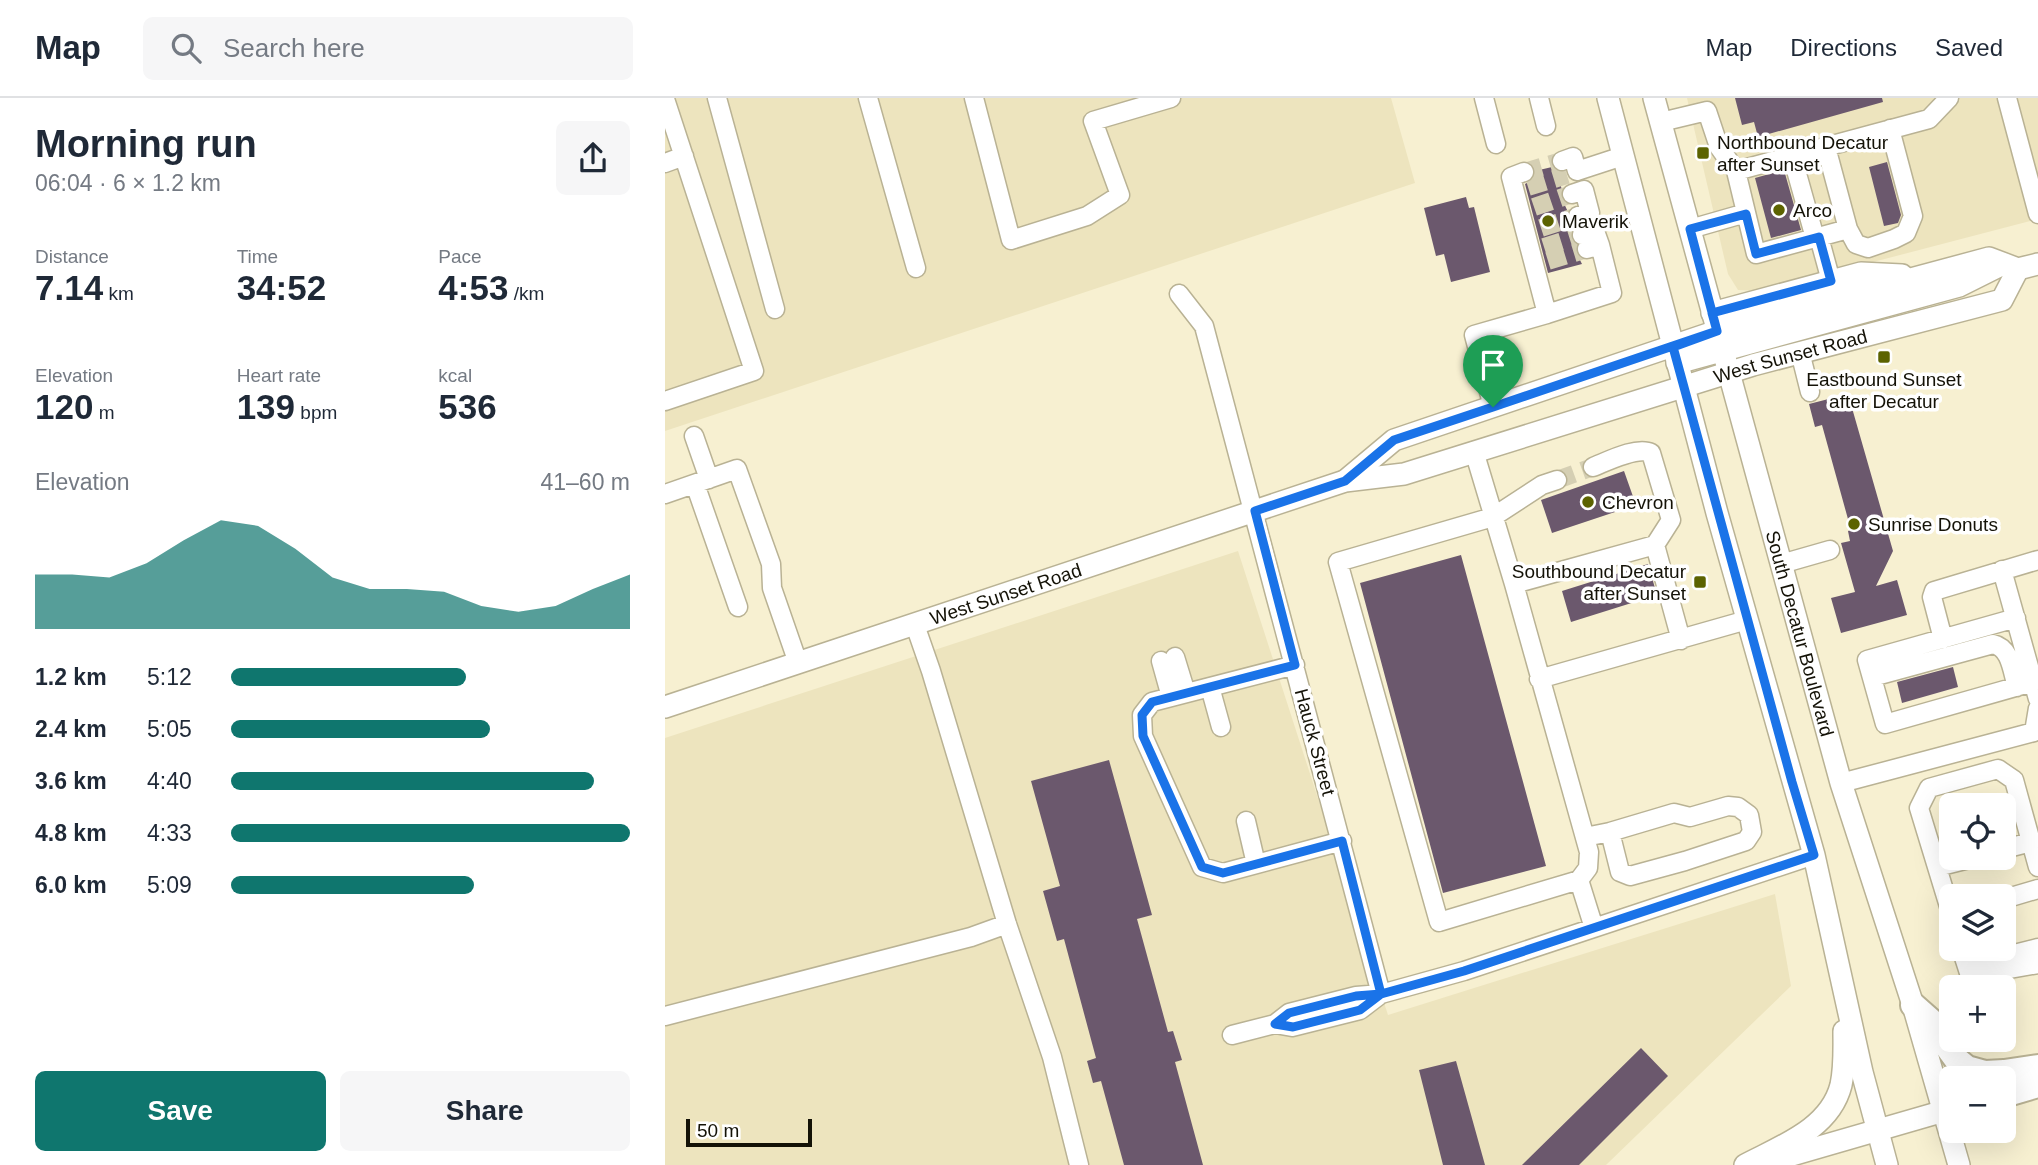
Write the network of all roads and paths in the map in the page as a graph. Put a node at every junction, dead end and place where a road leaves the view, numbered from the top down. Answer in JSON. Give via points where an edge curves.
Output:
{"nodes":[{"id":1,"x":717,"y":98,"type":"edge"},
{"id":2,"x":868,"y":98,"type":"edge"},
{"id":3,"x":974,"y":98,"type":"edge"},
{"id":4,"x":1171,"y":98,"type":"edge"},
{"id":5,"x":1484,"y":98,"type":"edge"},
{"id":6,"x":1539,"y":98,"type":"edge"},
{"id":7,"x":1608,"y":98,"type":"edge"},
{"id":8,"x":1654,"y":98,"type":"edge"},
{"id":9,"x":1949,"y":98,"type":"edge"},
{"id":10,"x":2007,"y":98,"type":"edge"},
{"id":11,"x":665,"y":99,"type":"edge"},
{"id":12,"x":1661,"y":122,"type":"junction"},
{"id":13,"x":1546,"y":126,"type":"dead end"},
{"id":14,"x":1890,"y":129,"type":"junction"},
{"id":15,"x":1496,"y":144,"type":"dead end"},
{"id":16,"x":1826,"y":147,"type":"junction"},
{"id":17,"x":684,"y":156,"type":"junction"},
{"id":18,"x":1623,"y":156,"type":"junction"},
{"id":19,"x":1792,"y":156,"type":"junction"},
{"id":20,"x":665,"y":163,"type":"edge"},
{"id":21,"x":1735,"y":171,"type":"junction"},
{"id":22,"x":1522,"y":183,"type":"dead end"},
{"id":23,"x":1746,"y":214,"type":"junction"},
{"id":24,"x":2038,"y":214,"type":"edge"},
{"id":25,"x":1690,"y":229,"type":"junction"},
{"id":26,"x":1848,"y":229,"type":"junction"},
{"id":27,"x":1817,"y":238,"type":"junction"},
{"id":28,"x":2020,"y":266,"type":"edge"},
{"id":29,"x":916,"y":268,"type":"dead end"},
{"id":30,"x":1921,"y":275,"type":"junction"},
{"id":31,"x":1831,"y":281,"type":"junction"},
{"id":32,"x":1179,"y":294,"type":"dead end"},
{"id":33,"x":775,"y":309,"type":"dead end"},
{"id":34,"x":1546,"y":314,"type":"junction"},
{"id":35,"x":1717,"y":331,"type":"junction"},
{"id":36,"x":1800,"y":352,"type":"junction"},
{"id":37,"x":1675,"y":355,"type":"junction"},
{"id":38,"x":1729,"y":373,"type":"junction"},
{"id":39,"x":1683,"y":387,"type":"junction"},
{"id":40,"x":1810,"y":392,"type":"dead end"},
{"id":41,"x":665,"y":401,"type":"edge"},
{"id":42,"x":1493,"y":407,"type":"junction"},
{"id":43,"x":694,"y":436,"type":"dead end"},
{"id":44,"x":1473,"y":451,"type":"junction"},
{"id":45,"x":1593,"y":467,"type":"tunnel mouth"},
{"id":46,"x":1557,"y":480,"type":"tunnel mouth"},
{"id":47,"x":702,"y":481,"type":"junction"},
{"id":48,"x":1345,"y":481,"type":"junction"},
{"id":49,"x":665,"y":494,"type":"edge"},
{"id":50,"x":1255,"y":511,"type":"junction"},
{"id":51,"x":1493,"y":517,"type":"junction"},
{"id":52,"x":1655,"y":545,"type":"junction"},
{"id":53,"x":1830,"y":550,"type":"dead end"},
{"id":54,"x":2038,"y":560,"type":"edge"},
{"id":55,"x":1781,"y":564,"type":"junction"},
{"id":56,"x":2002,"y":570,"type":"junction"},
{"id":57,"x":1514,"y":584,"type":"junction"},
{"id":58,"x":738,"y":607,"type":"dead end"},
{"id":59,"x":2015,"y":618,"type":"junction"},
{"id":60,"x":1747,"y":620,"type":"junction"},
{"id":61,"x":915,"y":625,"type":"junction"},
{"id":62,"x":1681,"y":639,"type":"junction"},
{"id":63,"x":1943,"y":639,"type":"junction"},
{"id":64,"x":1168,"y":659,"type":"dead end"},
{"id":65,"x":798,"y":663,"type":"junction"},
{"id":66,"x":1295,"y":665,"type":"junction"},
{"id":67,"x":1872,"y":677,"type":"junction"},
{"id":68,"x":1539,"y":679,"type":"junction"},
{"id":69,"x":1210,"y":687,"type":"junction"},
{"id":70,"x":2029,"y":689,"type":"edge"},
{"id":71,"x":1178,"y":695,"type":"junction"},
{"id":72,"x":665,"y":707,"type":"edge"},
{"id":73,"x":2038,"y":708,"type":"edge"},
{"id":74,"x":1221,"y":727,"type":"dead end"},
{"id":75,"x":2036,"y":739,"type":"edge"},
{"id":76,"x":1841,"y":783,"type":"junction"},
{"id":77,"x":1246,"y":821,"type":"dead end"},
{"id":78,"x":1610,"y":832,"type":"junction"},
{"id":79,"x":1585,"y":836,"type":"junction"},
{"id":80,"x":1342,"y":841,"type":"junction"},
{"id":81,"x":2031,"y":842,"type":"junction"},
{"id":82,"x":2016,"y":846,"type":"edge"},
{"id":83,"x":1814,"y":855,"type":"junction"},
{"id":84,"x":1256,"y":864,"type":"junction"},
{"id":85,"x":1937,"y":867,"type":"joint"},
{"id":86,"x":2038,"y":867,"type":"edge"},
{"id":87,"x":1579,"y":880,"type":"junction"},
{"id":88,"x":1942,"y":884,"type":"edge"},
{"id":89,"x":2038,"y":889,"type":"edge"},
{"id":90,"x":2016,"y":895,"type":"edge"},
{"id":91,"x":2038,"y":900,"type":"edge"},
{"id":92,"x":2016,"y":906,"type":"edge"},
{"id":93,"x":1007,"y":924,"type":"junction"},
{"id":94,"x":1594,"y":928,"type":"junction"},
{"id":95,"x":2038,"y":948,"type":"edge"},
{"id":96,"x":1965,"y":961,"type":"edge"},
{"id":97,"x":2038,"y":964,"type":"edge"},
{"id":98,"x":1967,"y":966,"type":"junction"},
{"id":99,"x":1381,"y":994,"type":"junction"},
{"id":100,"x":1845,"y":994,"type":"junction"},
{"id":101,"x":1913,"y":1005,"type":"junction"},
{"id":102,"x":665,"y":1016,"type":"edge"},
{"id":103,"x":1232,"y":1035,"type":"dead end"},
{"id":104,"x":2038,"y":1067,"type":"edge"},
{"id":105,"x":1939,"y":1083,"type":"edge"},
{"id":106,"x":2038,"y":1085,"type":"edge"},
{"id":107,"x":2016,"y":1091,"type":"edge"},
{"id":108,"x":1939,"y":1113,"type":"edge"},
{"id":109,"x":1877,"y":1131,"type":"junction"},
{"id":110,"x":1955,"y":1143,"type":"edge"},
{"id":111,"x":1079,"y":1165,"type":"edge"},
{"id":112,"x":1745,"y":1165,"type":"edge"},
{"id":113,"x":1758,"y":1165,"type":"edge"},
{"id":114,"x":1887,"y":1165,"type":"edge"},
{"id":115,"x":1959,"y":1165,"type":"edge"}],
"edges":[{"from":1,"to":33,"type":"street"},
{"from":2,"to":29,"type":"street"},
{"from":3,"to":4,"type":"street","via":[[1011,240],[1087,216],[1120,195],[1093,121]]},
{"from":5,"to":15,"type":"street"},
{"from":6,"to":13,"type":"street"},
{"from":7,"to":18,"type":"main road"},
{"from":8,"to":12,"type":"main road","name":"South Decatur Boulevard"},
{"from":9,"to":14,"type":"street","via":[[1929,119]]},
{"from":10,"to":24,"type":"street"},
{"from":11,"to":17,"type":"street"},
{"from":12,"to":21,"type":"street","via":[[1707,111],[1719,147]]},
{"from":12,"to":25,"type":"main road","name":"South Decatur Boulevard"},
{"from":14,"to":16,"type":"street"},
{"from":14,"to":26,"type":"street","via":[[1913,216],[1911,225],[1906,233],[1868,248],[1856,244]]},
{"from":16,"to":19,"type":"street"},
{"from":16,"to":26,"type":"street"},
{"from":17,"to":20,"type":"street"},
{"from":17,"to":41,"type":"street","via":[[754,371]]},
{"from":18,"to":34,"type":"street","via":[[1569,169],[1612,293]]},
{"from":18,"to":37,"type":"main road"},
{"from":19,"to":21,"type":"street"},
{"from":19,"to":27,"type":"street"},
{"from":21,"to":23,"type":"street"},
{"from":22,"to":34,"type":"street","via":[[1539,256]]},
{"from":23,"to":25,"type":"street"},
{"from":23,"to":27,"type":"street","via":[[1756,254]]},
{"from":25,"to":35,"type":"main road","name":"South Decatur Boulevard"},
{"from":26,"to":27,"type":"street"},
{"from":27,"to":31,"type":"street"},
{"from":28,"to":30,"type":"main road","name":"West Sunset Road","via":[[1989,258]]},
{"from":28,"to":35,"type":"main road","via":[[1959,286]]},
{"from":28,"to":36,"type":"main road","name":"West Sunset Road","via":[[2002,300]]},
{"from":30,"to":31,"type":"main road","via":[[1861,273]]},
{"from":30,"to":35,"type":"main road","name":"West Sunset Road"},
{"from":31,"to":35,"type":"main road"},
{"from":32,"to":50,"type":"street","name":"Hauck Street","via":[[1204,326]]},
{"from":34,"to":42,"type":"street","via":[[1474,335]]},
{"from":35,"to":37,"type":"main road","name":"West Sunset Road"},
{"from":35,"to":38,"type":"main road","name":"South Decatur Boulevard"},
{"from":36,"to":38,"type":"main road","name":"West Sunset Road"},
{"from":36,"to":40,"type":"street"},
{"from":37,"to":39,"type":"main road"},
{"from":37,"to":42,"type":"main road","name":"West Sunset Road"},
{"from":38,"to":39,"type":"main road","name":"West Sunset Road"},
{"from":38,"to":55,"type":"main road","name":"South Decatur Boulevard"},
{"from":39,"to":44,"type":"main road","name":"West Sunset Road"},
{"from":39,"to":60,"type":"main road"},
{"from":42,"to":48,"type":"main road","name":"West Sunset Road","via":[[1394,440]]},
{"from":43,"to":47,"type":"street"},
{"from":44,"to":48,"type":"main road","name":"West Sunset Road","via":[[1404,474]]},
{"from":44,"to":51,"type":"street"},
{"from":45,"to":52,"type":"street","via":[[1638,450],[1651,453],[1671,520]]},
{"from":46,"to":51,"type":"street"},
{"from":47,"to":49,"type":"street"},
{"from":47,"to":58,"type":"street"},
{"from":47,"to":65,"type":"street","via":[[737,469],[771,564],[772,589]]},
{"from":48,"to":50,"type":"main road","name":"West Sunset Road"},
{"from":50,"to":61,"type":"main road","name":"West Sunset Road"},
{"from":50,"to":66,"type":"street","name":"Hauck Street"},
{"from":51,"to":57,"type":"street"},
{"from":51,"to":87,"type":"street","via":[[1338,562],[1439,922]]},
{"from":52,"to":57,"type":"street"},
{"from":52,"to":62,"type":"street"},
{"from":53,"to":55,"type":"street"},
{"from":54,"to":56,"type":"street"},
{"from":55,"to":76,"type":"main road","name":"South Decatur Boulevard"},
{"from":56,"to":59,"type":"street"},
{"from":56,"to":63,"type":"street","via":[[1934,591]]},
{"from":57,"to":68,"type":"street"},
{"from":59,"to":63,"type":"street"},
{"from":59,"to":70,"type":"street"},
{"from":60,"to":62,"type":"street"},
{"from":60,"to":83,"type":"main road"},
{"from":61,"to":65,"type":"main road","name":"West Sunset Road"},
{"from":61,"to":93,"type":"street"},
{"from":62,"to":68,"type":"street"},
{"from":63,"to":67,"type":"street","via":[[1867,660]]},
{"from":64,"to":71,"type":"street"},
{"from":65,"to":72,"type":"main road","name":"West Sunset Road"},
{"from":66,"to":69,"type":"street"},
{"from":66,"to":80,"type":"street","name":"Hauck Street"},
{"from":67,"to":70,"type":"street","via":[[1993,644],[2005,651]]},
{"from":67,"to":70,"type":"street","via":[[1885,724]]},
{"from":68,"to":79,"type":"street"},
{"from":69,"to":71,"type":"street"},
{"from":69,"to":74,"type":"street"},
{"from":71,"to":84,"type":"street","via":[[1152,702],[1142,715],[1143,736],[1202,867],[1223,873]]},
{"from":73,"to":75,"type":"street"},
{"from":75,"to":76,"type":"street"},
{"from":76,"to":101,"type":"main road","name":"South Decatur Boulevard"},
{"from":77,"to":84,"type":"street"},
{"from":78,"to":78,"type":"street","via":[[1620,872],[1630,876],[1746,841],[1752,832],[1749,815],[1728,806],[1690,817],[1674,813]]},
{"from":78,"to":79,"type":"street"},
{"from":79,"to":87,"type":"street","via":[[1588,868]]},
{"from":80,"to":84,"type":"street"},
{"from":80,"to":99,"type":"street","name":"Hauck Street"},
{"from":81,"to":82,"type":"street"},
{"from":81,"to":85,"type":"street","via":[[2014,780],[1998,769],[1929,788],[1919,808]]},
{"from":81,"to":86,"type":"street"},
{"from":83,"to":94,"type":"street"},
{"from":83,"to":100,"type":"main road"},
{"from":85,"to":88,"type":"street"},
{"from":87,"to":94,"type":"street"},
{"from":89,"to":90,"type":"street"},
{"from":91,"to":92,"type":"street"},
{"from":93,"to":102,"type":"street"},
{"from":93,"to":111,"type":"street","via":[[1052,1056]]},
{"from":94,"to":99,"type":"street"},
{"from":95,"to":98,"type":"street"},
{"from":96,"to":98,"type":"street"},
{"from":97,"to":98,"type":"street","via":[[1970,976]]},
{"from":99,"to":103,"type":"street","via":[[1289,1013],[1275,1024]]},
{"from":100,"to":109,"type":"main road"},
{"from":100,"to":112,"type":"main road","via":[[1843,1076],[1831,1108],[1813,1127]]},
{"from":101,"to":104,"type":"highway","via":[[1967,1068],[1994,1073]]},
{"from":101,"to":105,"type":"main road","name":"South Decatur Boulevard"},
{"from":106,"to":107,"type":"highway"},
{"from":108,"to":109,"type":"main road"},
{"from":109,"to":113,"type":"main road"},
{"from":109,"to":114,"type":"main road"},
{"from":110,"to":115,"type":"main road","name":"South Decatur Boulevard"}]}
